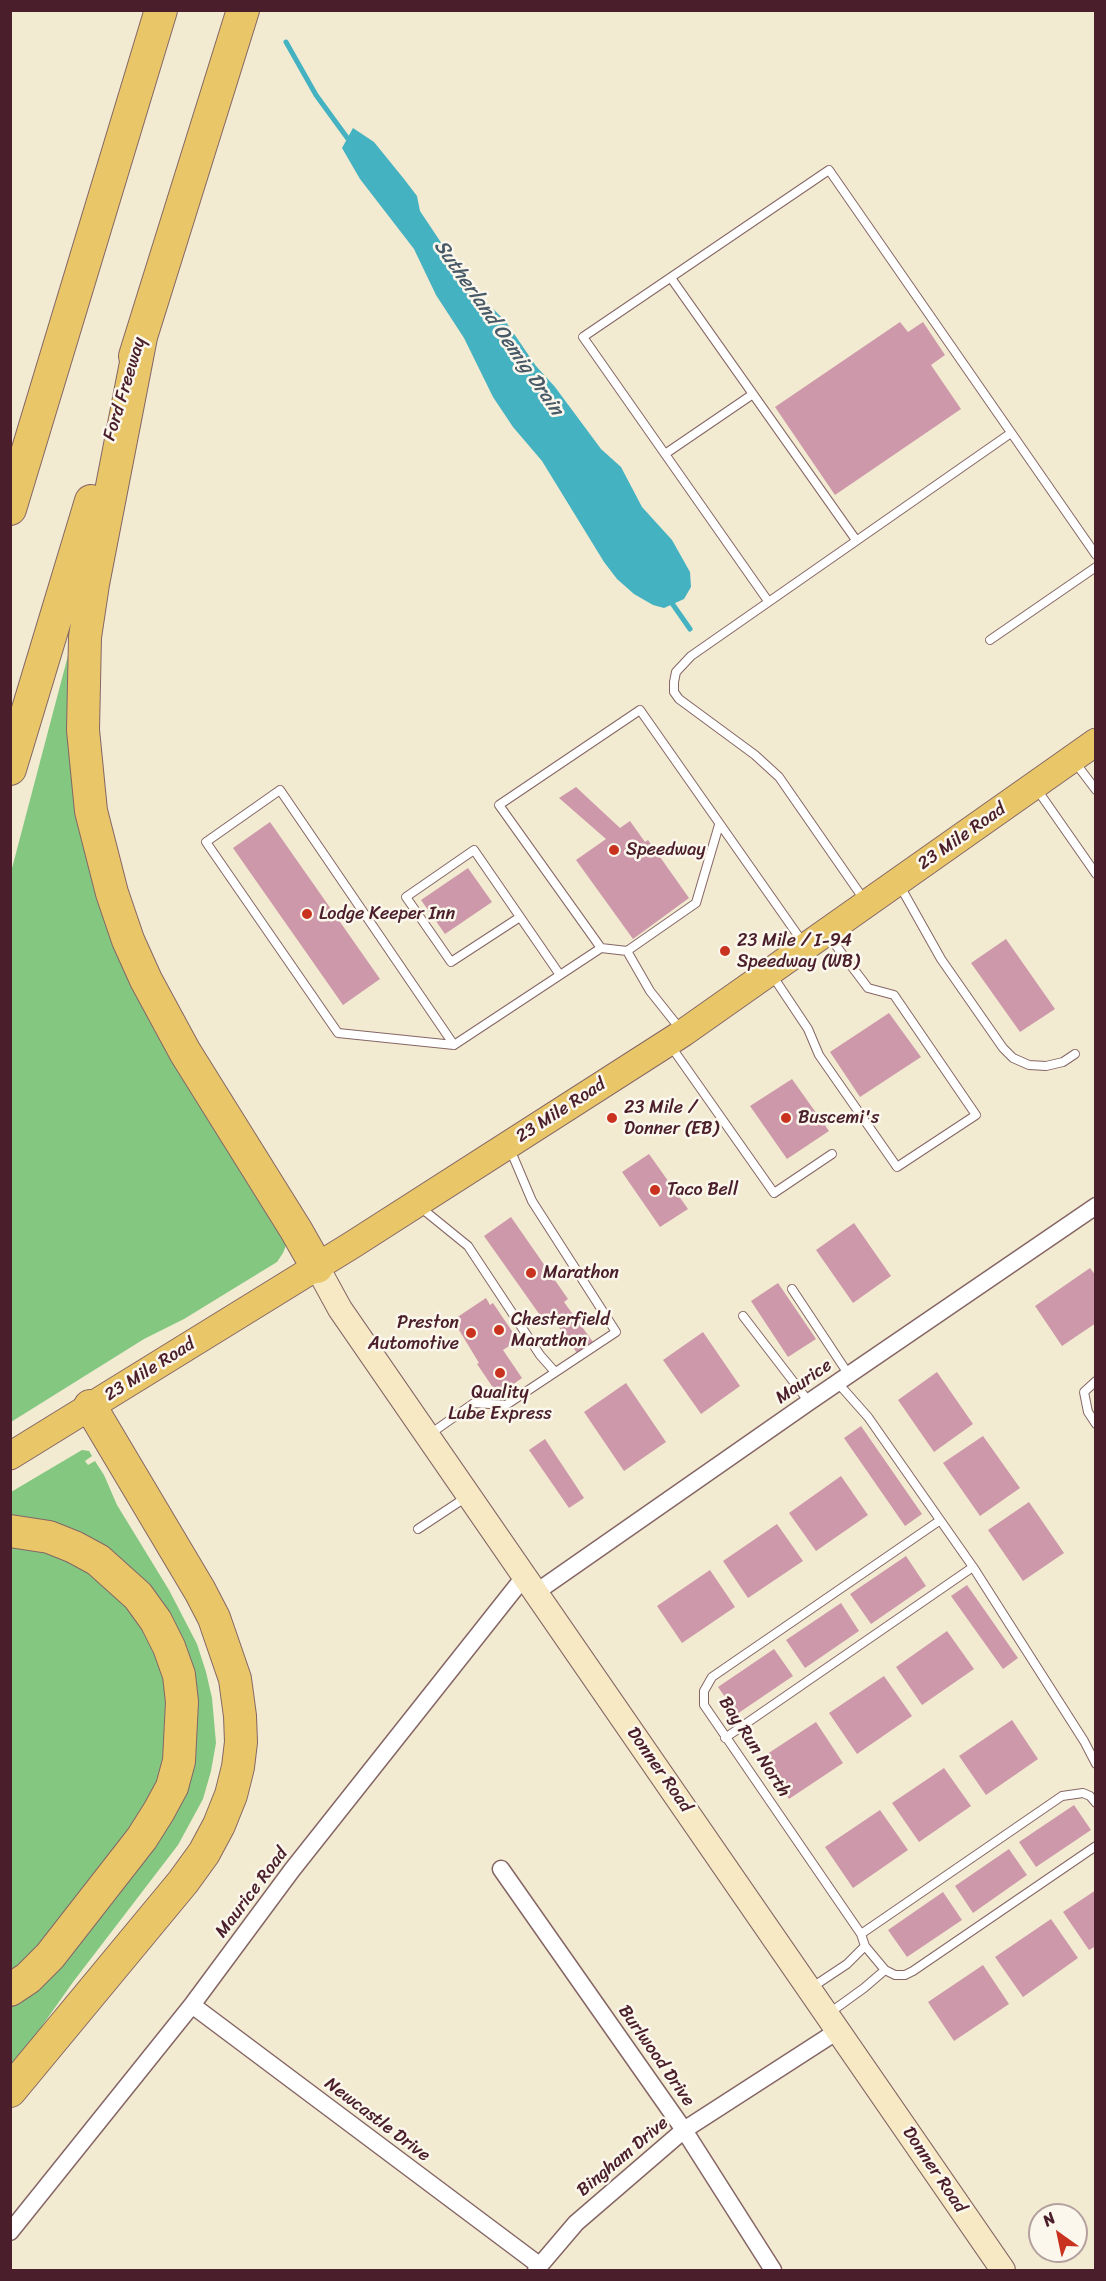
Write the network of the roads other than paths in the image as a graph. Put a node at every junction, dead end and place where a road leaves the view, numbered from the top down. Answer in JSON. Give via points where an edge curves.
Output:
{"nodes":[{"id":1,"x":161,"y":10,"type":"edge"},
{"id":2,"x":243,"y":10,"type":"edge"},
{"id":3,"x":670,"y":278,"type":"junction"},
{"id":4,"x":141,"y":337,"type":"junction"},
{"id":5,"x":61,"y":342,"type":"junction"},
{"id":6,"x":753,"y":394,"type":"junction"},
{"id":7,"x":1011,"y":433,"type":"junction"},
{"id":8,"x":665,"y":454,"type":"junction"},
{"id":9,"x":10,"y":456,"type":"edge"},
{"id":10,"x":10,"y":509,"type":"edge"},
{"id":11,"x":856,"y":540,"type":"junction"},
{"id":12,"x":1095,"y":555,"type":"edge"},
{"id":13,"x":1095,"y":567,"type":"edge"},
{"id":14,"x":768,"y":601,"type":"junction"},
{"id":15,"x":990,"y":640,"type":"dead end"},
{"id":16,"x":1095,"y":742,"type":"edge"},
{"id":17,"x":1072,"y":758,"type":"junction"},
{"id":18,"x":10,"y":769,"type":"edge"},
{"id":19,"x":1034,"y":786,"type":"junction"},
{"id":20,"x":1095,"y":790,"type":"edge"},
{"id":21,"x":719,"y":825,"type":"junction"},
{"id":22,"x":1095,"y":874,"type":"edge"},
{"id":23,"x":898,"y":883,"type":"junction"},
{"id":24,"x":867,"y":904,"type":"junction"},
{"id":25,"x":520,"y":917,"type":"junction"},
{"id":26,"x":816,"y":940,"type":"junction"},
{"id":27,"x":601,"y":948,"type":"junction"},
{"id":28,"x":627,"y":951,"type":"junction"},
{"id":29,"x":770,"y":972,"type":"junction"},
{"id":30,"x":560,"y":975,"type":"junction"},
{"id":31,"x":675,"y":1037,"type":"junction"},
{"id":32,"x":454,"y":1045,"type":"junction"},
{"id":33,"x":1075,"y":1054,"type":"dead end"},
{"id":34,"x":509,"y":1145,"type":"junction"},
{"id":35,"x":832,"y":1154,"type":"dead end"},
{"id":36,"x":417,"y":1204,"type":"junction"},
{"id":37,"x":1095,"y":1206,"type":"edge"},
{"id":38,"x":317,"y":1267,"type":"junction"},
{"id":39,"x":792,"y":1289,"type":"dead end"},
{"id":40,"x":743,"y":1316,"type":"dead end"},
{"id":41,"x":555,"y":1372,"type":"junction"},
{"id":42,"x":843,"y":1378,"type":"junction"},
{"id":43,"x":1095,"y":1381,"type":"edge"},
{"id":44,"x":808,"y":1402,"type":"junction"},
{"id":45,"x":90,"y":1406,"type":"junction"},
{"id":46,"x":1095,"y":1424,"type":"edge"},
{"id":47,"x":427,"y":1436,"type":"junction"},
{"id":48,"x":10,"y":1456,"type":"edge"},
{"id":49,"x":469,"y":1496,"type":"junction"},
{"id":50,"x":939,"y":1521,"type":"junction"},
{"id":51,"x":418,"y":1529,"type":"dead end"},
{"id":52,"x":10,"y":1531,"type":"edge"},
{"id":53,"x":973,"y":1567,"type":"junction"},
{"id":54,"x":530,"y":1585,"type":"junction"},
{"id":55,"x":725,"y":1738,"type":"junction"},
{"id":56,"x":1095,"y":1764,"type":"edge"},
{"id":57,"x":1095,"y":1786,"type":"edge"},
{"id":58,"x":1093,"y":1799,"type":"edge"},
{"id":59,"x":1095,"y":1846,"type":"edge"},
{"id":60,"x":501,"y":1869,"type":"dead end"},
{"id":61,"x":861,"y":1934,"type":"junction"},
{"id":62,"x":865,"y":1946,"type":"junction"},
{"id":63,"x":885,"y":1970,"type":"junction"},
{"id":64,"x":810,"y":1988,"type":"junction"},
{"id":65,"x":10,"y":1990,"type":"edge"},
{"id":66,"x":192,"y":2006,"type":"junction"},
{"id":67,"x":833,"y":2022,"type":"junction"},
{"id":68,"x":10,"y":2091,"type":"edge"},
{"id":69,"x":684,"y":2130,"type":"junction"},
{"id":70,"x":10,"y":2232,"type":"edge"},
{"id":71,"x":538,"y":2268,"type":"edge"},
{"id":72,"x":773,"y":2271,"type":"edge"},
{"id":73,"x":1003,"y":2271,"type":"edge"}],
"edges":[{"from":1,"to":5,"type":"highway"},
{"from":2,"to":4,"type":"highway","name":"Ford Freeway"},
{"from":3,"to":6,"type":"lane"},
{"from":3,"to":7,"type":"lane","via":[[829,170]]},
{"from":3,"to":8,"type":"lane","via":[[583,337]]},
{"from":4,"to":18,"type":"highway","name":"Ford Freeway"},
{"from":4,"to":38,"type":"highway","via":[[85,637],[83,730],[91,811],[111,893],[146,980]]},
{"from":5,"to":9,"type":"highway"},
{"from":5,"to":10,"type":"highway"},
{"from":6,"to":8,"type":"lane"},
{"from":6,"to":11,"type":"lane"},
{"from":7,"to":11,"type":"lane"},
{"from":7,"to":12,"type":"lane"},
{"from":8,"to":14,"type":"lane"},
{"from":11,"to":14,"type":"lane"},
{"from":13,"to":15,"type":"lane"},
{"from":14,"to":24,"type":"lane","via":[[682,663],[676,672],[674,692],[779,777]]},
{"from":16,"to":17,"type":"main road","name":"23 Mile Road"},
{"from":17,"to":19,"type":"main road","name":"23 Mile Road"},
{"from":17,"to":20,"type":"lane"},
{"from":19,"to":22,"type":"lane"},
{"from":19,"to":23,"type":"main road","name":"23 Mile Road"},
{"from":21,"to":26,"type":"lane"},
{"from":21,"to":27,"type":"lane","via":[[640,711],[499,805]]},
{"from":21,"to":28,"type":"lane","via":[[696,903]]},
{"from":23,"to":24,"type":"main road","name":"23 Mile Road"},
{"from":23,"to":33,"type":"lane","via":[[941,959],[1013,1058],[1029,1065],[1046,1066]]},
{"from":24,"to":26,"type":"main road","name":"23 Mile Road"},
{"from":25,"to":25,"type":"lane","via":[[474,850],[406,897],[451,963]]},
{"from":25,"to":30,"type":"lane"},
{"from":26,"to":29,"type":"main road","name":"23 Mile Road"},
{"from":26,"to":29,"type":"lane","via":[[868,988],[894,995],[976,1115],[897,1167],[819,1055],[808,1029]]},
{"from":27,"to":28,"type":"lane"},
{"from":27,"to":30,"type":"lane"},
{"from":28,"to":31,"type":"lane"},
{"from":29,"to":31,"type":"main road","name":"23 Mile Road"},
{"from":30,"to":32,"type":"lane"},
{"from":31,"to":34,"type":"main road","name":"23 Mile Road"},
{"from":31,"to":35,"type":"lane","via":[[774,1193]]},
{"from":32,"to":32,"type":"lane","via":[[338,1033],[206,842],[280,790]]},
{"from":34,"to":36,"type":"main road","name":"23 Mile Road"},
{"from":34,"to":41,"type":"lane","via":[[532,1201],[616,1332]]},
{"from":36,"to":38,"type":"main road","name":"23 Mile Road"},
{"from":36,"to":41,"type":"lane","via":[[468,1246]]},
{"from":37,"to":42,"type":"street","name":"Maurice"},
{"from":38,"to":45,"type":"main road","name":"23 Mile Road"},
{"from":38,"to":47,"type":"street","name":"Donner Road","via":[[340,1309]]},
{"from":39,"to":42,"type":"lane"},
{"from":40,"to":44,"type":"lane"},
{"from":41,"to":47,"type":"lane","via":[[506,1405],[474,1403]]},
{"from":42,"to":44,"type":"street","name":"Maurice"},
{"from":42,"to":50,"type":"lane"},
{"from":43,"to":46,"type":"lane","via":[[1084,1392]]},
{"from":44,"to":54,"type":"street","name":"Maurice"},
{"from":45,"to":48,"type":"main road","name":"23 Mile Road"},
{"from":45,"to":68,"type":"highway","via":[[214,1618],[235,1679],[241,1742],[231,1795],[204,1852]]},
{"from":47,"to":49,"type":"street","name":"Donner Road"},
{"from":49,"to":51,"type":"lane"},
{"from":49,"to":54,"type":"street","name":"Donner Road"},
{"from":50,"to":53,"type":"lane"},
{"from":50,"to":55,"type":"lane","name":"Bay Run North","via":[[712,1677],[704,1691],[704,1705]]},
{"from":52,"to":65,"type":"highway","via":[[49,1537],[74,1547],[118,1576],[156,1621],[169,1647],[182,1702],[179,1761],[172,1787],[159,1811],[50,1956]]},
{"from":53,"to":55,"type":"lane"},
{"from":53,"to":56,"type":"lane"},
{"from":54,"to":64,"type":"street","name":"Donner Road"},
{"from":54,"to":66,"type":"street","name":"Maurice Road","via":[[292,1870]]},
{"from":55,"to":61,"type":"lane","name":"Bay Run North"},
{"from":57,"to":58,"type":"lane"},
{"from":58,"to":61,"type":"lane","via":[[1083,1793],[1062,1796]]},
{"from":59,"to":63,"type":"lane","via":[[913,1971],[895,1975]]},
{"from":60,"to":69,"type":"street","name":"Burlwood Drive"},
{"from":61,"to":62,"type":"lane","name":"Bay Run North"},
{"from":62,"to":63,"type":"lane","name":"Bay Run North"},
{"from":62,"to":64,"type":"lane","via":[[847,1964]]},
{"from":63,"to":67,"type":"lane"},
{"from":64,"to":67,"type":"street","name":"Donner Road"},
{"from":66,"to":70,"type":"street","name":"Maurice Road"},
{"from":66,"to":71,"type":"street","name":"Newcastle Drive"},
{"from":67,"to":69,"type":"street","name":"Bingham Drive"},
{"from":67,"to":73,"type":"street","name":"Donner Road"},
{"from":69,"to":71,"type":"street","name":"Bingham Drive","via":[[576,2223]]},
{"from":69,"to":72,"type":"street","name":"Burlwood Drive"}]}
